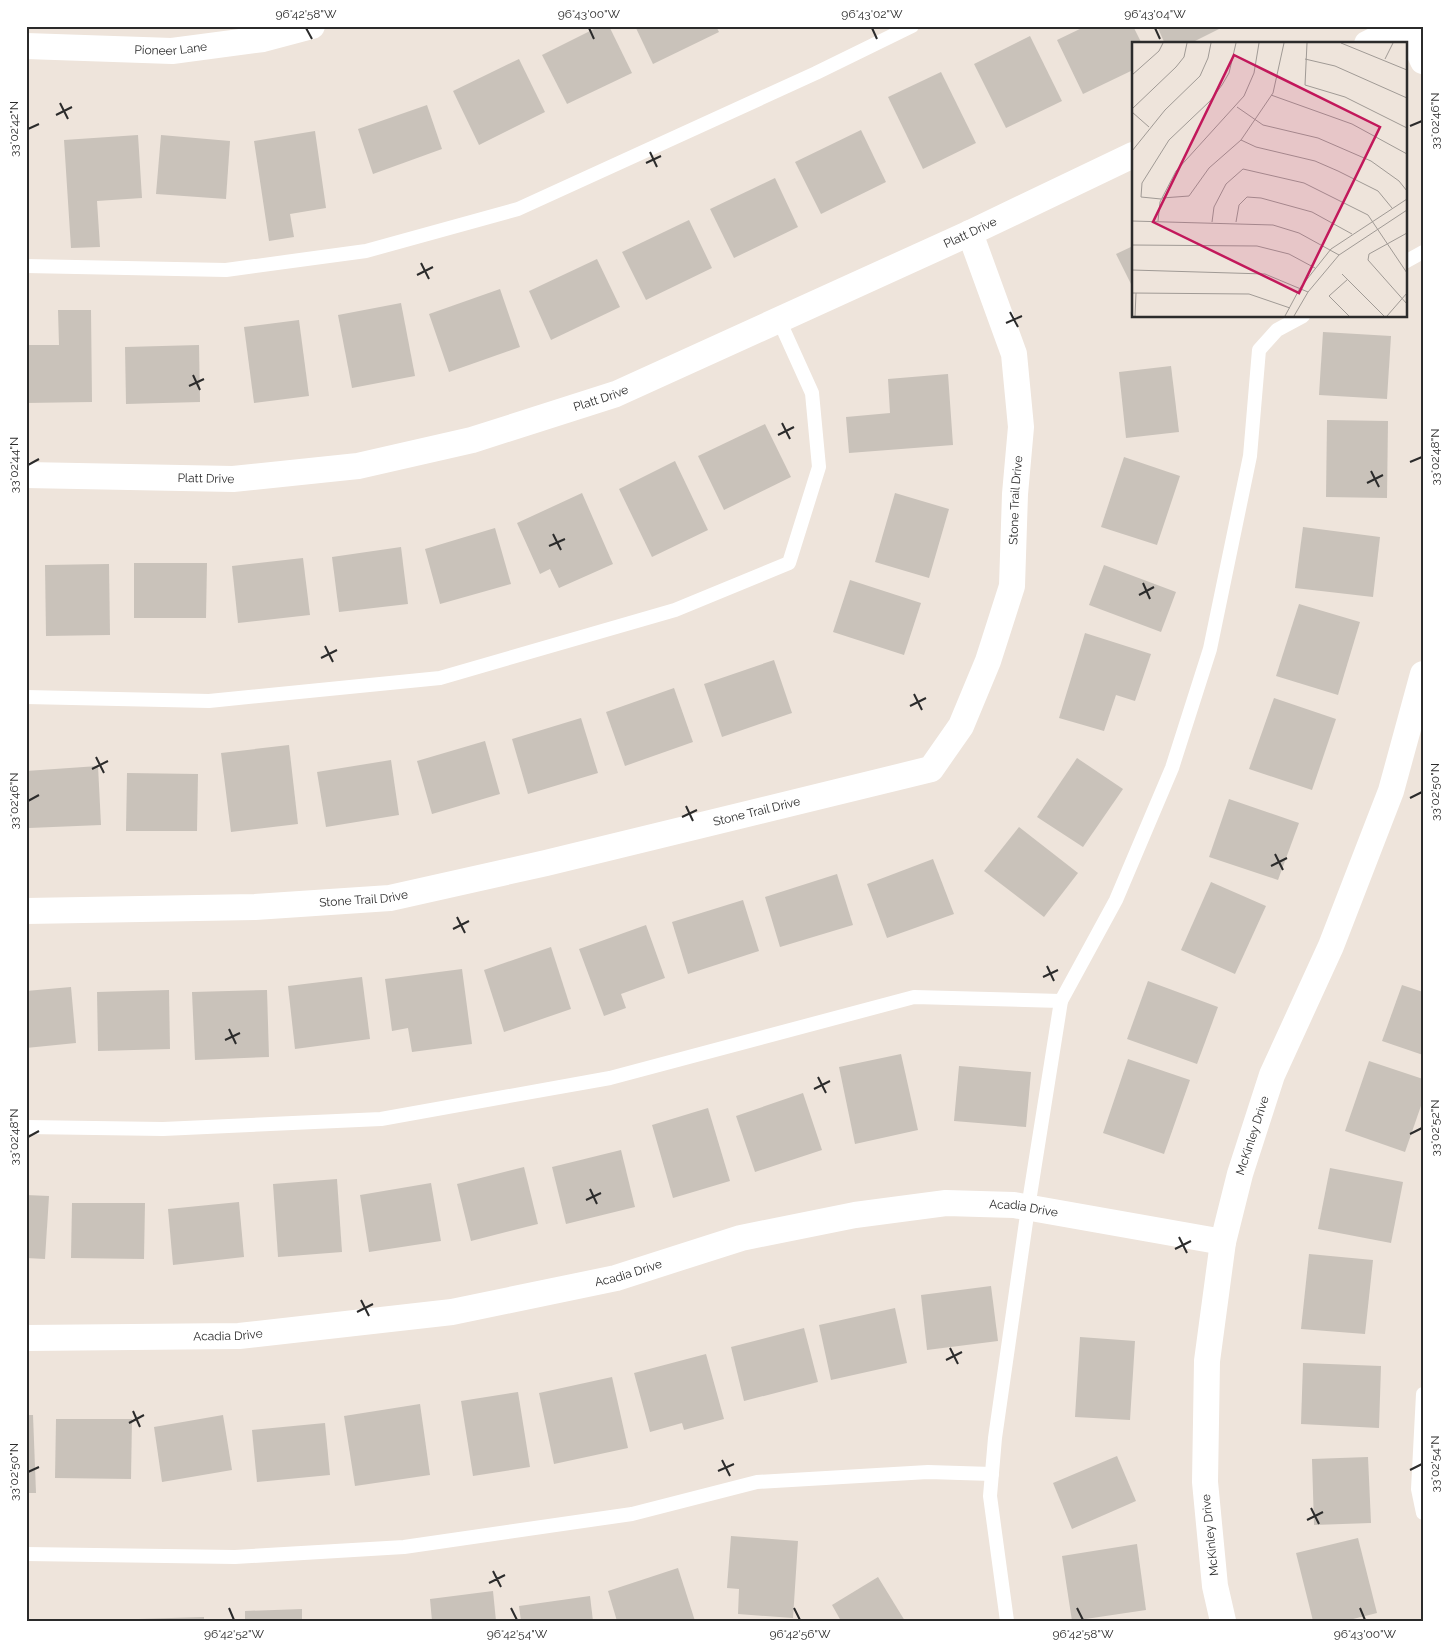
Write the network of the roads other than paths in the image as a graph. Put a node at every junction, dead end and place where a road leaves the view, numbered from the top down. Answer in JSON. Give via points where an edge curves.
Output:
{"nodes":[{"id":1,"x":312,"y":26,"type":"edge"},
{"id":2,"x":912,"y":26,"type":"edge"},
{"id":3,"x":1403,"y":26,"type":"edge"},
{"id":4,"x":1407,"y":26,"type":"edge"},
{"id":5,"x":1370,"y":42,"type":"edge"},
{"id":6,"x":26,"y":46,"type":"edge"},
{"id":7,"x":1423,"y":60,"type":"edge"},
{"id":8,"x":1132,"y":155,"type":"edge"},
{"id":9,"x":970,"y":233,"type":"junction"},
{"id":10,"x":1423,"y":252,"type":"edge"},
{"id":11,"x":1406,"y":261,"type":"edge"},
{"id":12,"x":26,"y":266,"type":"edge"},
{"id":13,"x":1299,"y":318,"type":"edge"},
{"id":14,"x":779,"y":320,"type":"junction"},
{"id":15,"x":26,"y":475,"type":"edge"},
{"id":16,"x":1423,"y":674,"type":"edge"},
{"id":17,"x":26,"y":697,"type":"edge"},
{"id":18,"x":26,"y":911,"type":"edge"},
{"id":19,"x":1061,"y":1001,"type":"junction"},
{"id":20,"x":26,"y":1127,"type":"edge"},
{"id":21,"x":1028,"y":1208,"type":"junction"},
{"id":22,"x":1223,"y":1242,"type":"junction"},
{"id":23,"x":26,"y":1338,"type":"edge"},
{"id":24,"x":1423,"y":1394,"type":"edge"},
{"id":25,"x":992,"y":1474,"type":"junction"},
{"id":26,"x":1423,"y":1514,"type":"edge"},
{"id":27,"x":26,"y":1554,"type":"edge"},
{"id":28,"x":1007,"y":1621,"type":"edge"},
{"id":29,"x":1223,"y":1621,"type":"edge"}],
"edges":[{"from":1,"to":6,"type":"street","name":"Pioneer Lane","via":[[263,39],[172,51]]},
{"from":2,"to":12,"type":"lane","via":[[518,209],[366,252],[226,270]]},
{"from":3,"to":5,"type":"street"},
{"from":4,"to":7,"type":"street"},
{"from":8,"to":9,"type":"street","name":"Platt Drive"},
{"from":9,"to":14,"type":"street","name":"Platt Drive"},
{"from":9,"to":18,"type":"street","name":"Stone Trail Drive","via":[[1014,354],[1021,427],[1012,586],[988,661],[961,726],[931,769],[390,898],[255,907]]},
{"from":10,"to":11,"type":"lane"},
{"from":13,"to":19,"type":"lane","via":[[1277,330],[1260,350],[1250,456],[1210,649],[1172,768],[1116,900]]},
{"from":14,"to":15,"type":"street","name":"Platt Drive","via":[[616,394],[472,440],[358,466],[233,479]]},
{"from":14,"to":17,"type":"lane","via":[[812,393],[819,467],[789,563],[675,610],[440,678],[209,701]]},
{"from":16,"to":22,"type":"street","name":"McKinley Drive","via":[[1391,791],[1331,946],[1272,1076],[1240,1174]]},
{"from":19,"to":20,"type":"lane","via":[[914,996],[610,1078],[381,1119],[163,1129]]},
{"from":19,"to":21,"type":"lane"},
{"from":21,"to":22,"type":"street","name":"Acadia Drive"},
{"from":21,"to":23,"type":"street","name":"Acadia Drive","via":[[946,1203],[854,1215],[741,1238],[616,1278],[452,1312],[239,1336]]},
{"from":21,"to":25,"type":"lane"},
{"from":22,"to":29,"type":"street","name":"McKinley Drive","via":[[1207,1361],[1205,1482],[1215,1586]]},
{"from":24,"to":26,"type":"lane","via":[[1418,1489]]},
{"from":25,"to":27,"type":"lane","via":[[928,1472],[757,1482],[632,1514],[404,1547],[235,1557]]},
{"from":25,"to":28,"type":"lane","via":[[990,1496]]}]}
